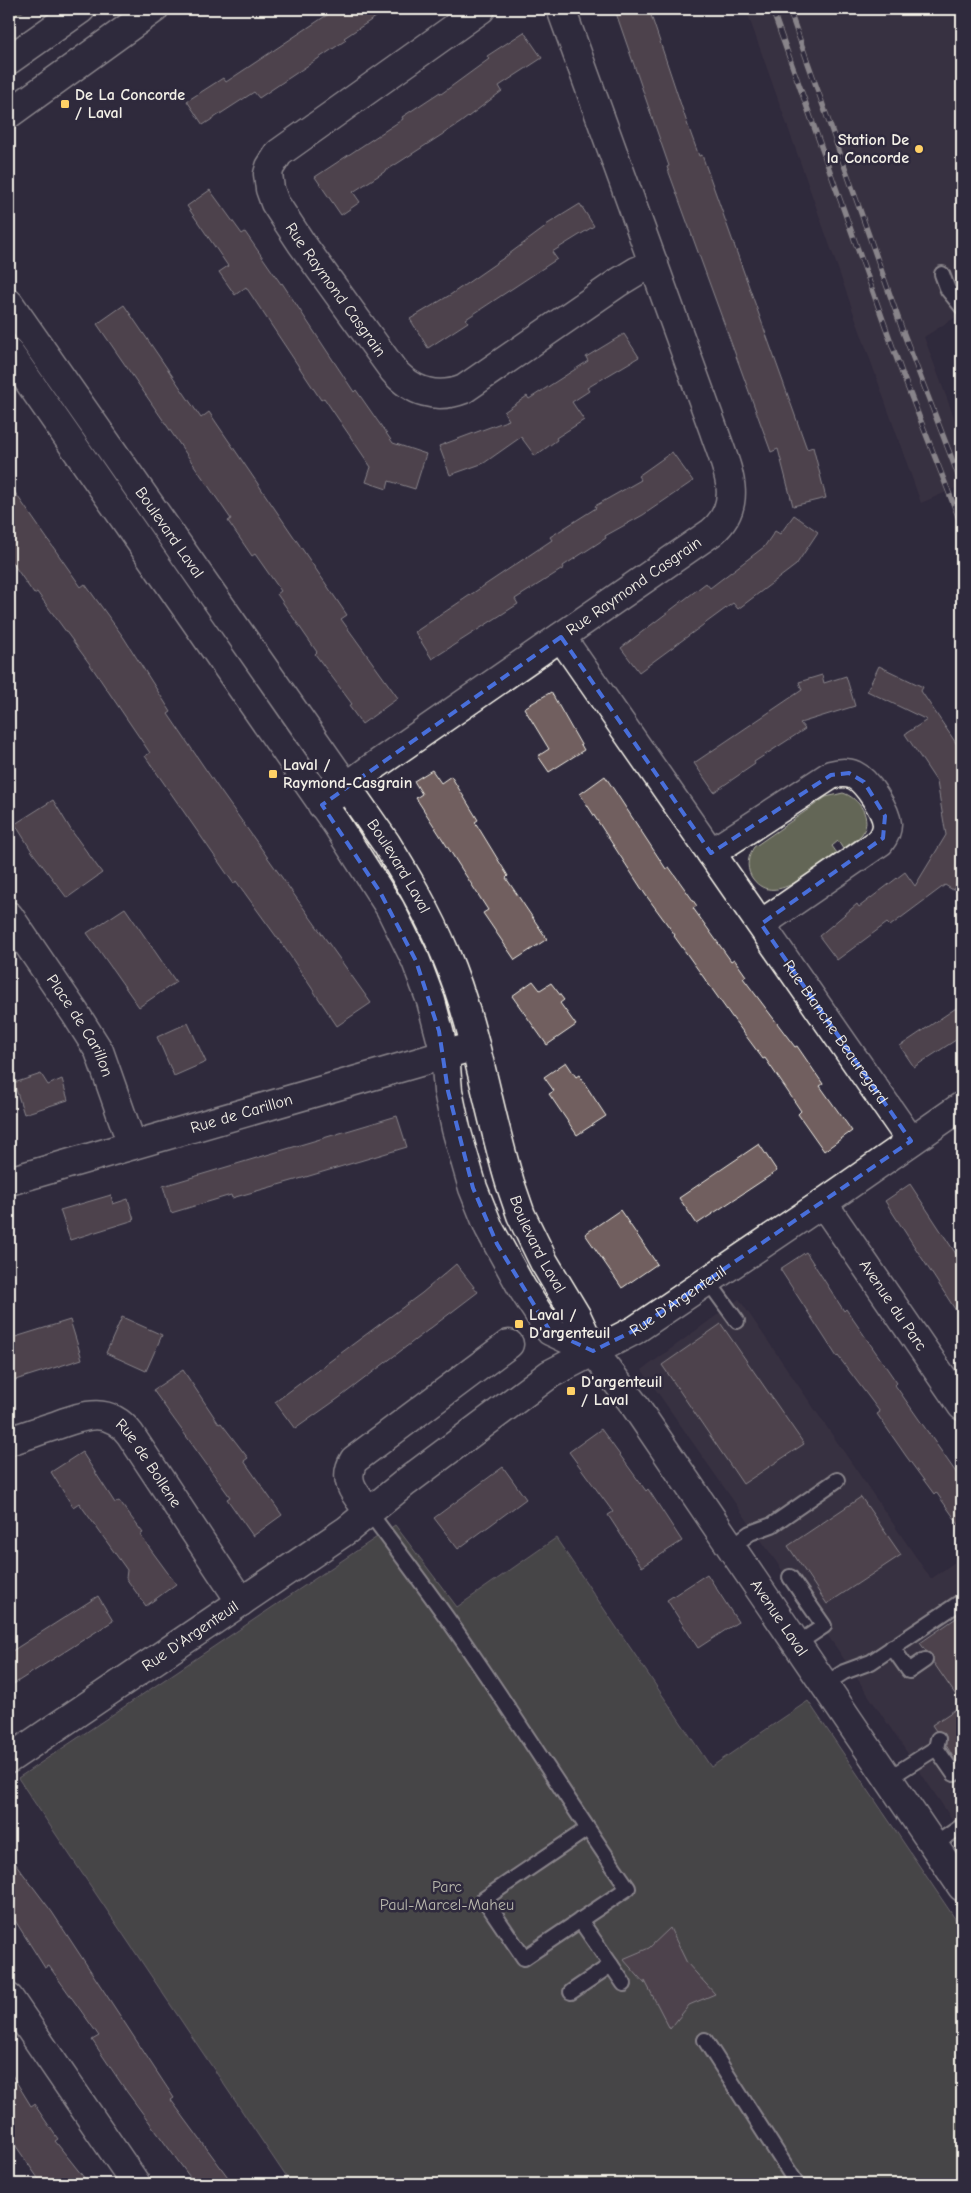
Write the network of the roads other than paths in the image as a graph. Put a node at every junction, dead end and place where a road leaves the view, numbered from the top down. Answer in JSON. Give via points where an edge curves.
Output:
{"nodes":[{"id":1,"x":81,"y":9,"type":"edge"},
{"id":2,"x":154,"y":9,"type":"edge"},
{"id":3,"x":481,"y":9,"type":"edge"},
{"id":4,"x":562,"y":9,"type":"edge"},
{"id":5,"x":12,"y":51,"type":"edge"},
{"id":6,"x":9,"y":114,"type":"edge"},
{"id":7,"x":654,"y":264,"type":"junction"},
{"id":8,"x":942,"y":274,"type":"dead end"},
{"id":9,"x":9,"y":303,"type":"edge"},
{"id":10,"x":962,"y":307,"type":"edge"},
{"id":11,"x":9,"y":353,"type":"edge"},
{"id":12,"x":561,"y":637,"type":"junction"},
{"id":13,"x":346,"y":786,"type":"junction"},
{"id":14,"x":322,"y":805,"type":"junction"},
{"id":15,"x":711,"y":852,"type":"junction"},
{"id":16,"x":9,"y":916,"type":"edge"},
{"id":17,"x":760,"y":924,"type":"junction"},
{"id":18,"x":474,"y":1046,"type":"junction"},
{"id":19,"x":445,"y":1054,"type":"junction"},
{"id":20,"x":962,"y":1106,"type":"edge"},
{"id":21,"x":911,"y":1141,"type":"junction"},
{"id":22,"x":132,"y":1144,"type":"junction"},
{"id":23,"x":9,"y":1181,"type":"edge"},
{"id":24,"x":823,"y":1203,"type":"junction"},
{"id":25,"x":708,"y":1280,"type":"junction"},
{"id":26,"x":736,"y":1321,"type":"dead end"},
{"id":27,"x":509,"y":1344,"type":"dead end"},
{"id":28,"x":593,"y":1351,"type":"junction"},
{"id":29,"x":962,"y":1406,"type":"edge"},
{"id":30,"x":9,"y":1441,"type":"edge"},
{"id":31,"x":836,"y":1480,"type":"dead end"},
{"id":32,"x":369,"y":1512,"type":"junction"},
{"id":33,"x":731,"y":1547,"type":"junction"},
{"id":34,"x":790,"y":1577,"type":"dead end"},
{"id":35,"x":962,"y":1601,"type":"edge"},
{"id":36,"x":241,"y":1602,"type":"junction"},
{"id":37,"x":797,"y":1644,"type":"junction"},
{"id":38,"x":892,"y":1647,"type":"junction"},
{"id":39,"x":925,"y":1660,"type":"dead end"},
{"id":40,"x":825,"y":1684,"type":"junction"},
{"id":41,"x":9,"y":1759,"type":"edge"},
{"id":42,"x":962,"y":1769,"type":"edge"},
{"id":43,"x":888,"y":1778,"type":"junction"},
{"id":44,"x":962,"y":1826,"type":"edge"},
{"id":45,"x":587,"y":1829,"type":"junction"},
{"id":46,"x":934,"y":1845,"type":"junction"},
{"id":47,"x":962,"y":1888,"type":"edge"},
{"id":48,"x":580,"y":1920,"type":"junction"},
{"id":49,"x":611,"y":1965,"type":"junction"},
{"id":50,"x":624,"y":1984,"type":"dead end"},
{"id":51,"x":571,"y":1992,"type":"dead end"},
{"id":52,"x":9,"y":1998,"type":"edge"},
{"id":53,"x":705,"y":2040,"type":"dead end"},
{"id":54,"x":136,"y":2184,"type":"edge"},
{"id":55,"x":797,"y":2184,"type":"edge"}],
"edges":[{"from":1,"to":5,"type":"street"},
{"from":2,"to":6,"type":"street"},
{"from":3,"to":7,"type":"street","name":"Rue Raymond Casgrain","via":[[279,153],[270,167],[268,181],[272,196],[288,224],[393,370],[414,389],[430,394],[464,389],[619,282]]},
{"from":4,"to":7,"type":"street","name":"Rue Raymond Casgrain"},
{"from":7,"to":12,"type":"street","name":"Rue Raymond Casgrain","via":[[727,470],[731,484],[730,507],[724,520],[712,532]]},
{"from":8,"to":10,"type":"lane","via":[[948,290]]},
{"from":9,"to":13,"type":"street","name":"Boulevard Laval"},
{"from":11,"to":14,"type":"street","name":"Boulevard Laval"},
{"from":12,"to":13,"type":"street","name":"Rue Raymond Casgrain"},
{"from":12,"to":15,"type":"street","name":"Rue Blanche Beauregard"},
{"from":13,"to":14,"type":"street","name":"Rue Raymond Casgrain"},
{"from":13,"to":18,"type":"street","name":"Boulevard Laval","via":[[398,864],[430,920],[458,986]]},
{"from":14,"to":19,"type":"street","name":"Boulevard Laval","via":[[380,892],[408,943],[431,1001]]},
{"from":15,"to":17,"type":"street","name":"Rue Blanche Beauregard"},
{"from":15,"to":17,"type":"street","via":[[831,775],[854,775],[864,782],[885,816],[885,833],[880,842]]},
{"from":16,"to":22,"type":"street","name":"Place de Carillon","via":[[99,1051]]},
{"from":17,"to":21,"type":"street","name":"Rue Blanche Beauregard"},
{"from":18,"to":19,"type":"street","name":"Rue de Carillon"},
{"from":18,"to":28,"type":"street","name":"Boulevard Laval","via":[[503,1162],[516,1200],[544,1262]]},
{"from":19,"to":22,"type":"street","name":"Rue de Carillon"},
{"from":19,"to":28,"type":"street","name":"Boulevard Laval","via":[[448,1091],[466,1163],[481,1210],[497,1244],[550,1331]]},
{"from":20,"to":21,"type":"street","name":"Rue D'Argenteuil"},
{"from":21,"to":24,"type":"street","name":"Rue D'Argenteuil"},
{"from":22,"to":23,"type":"street","name":"Rue de Carillon"},
{"from":24,"to":25,"type":"street","name":"Rue D'Argenteuil"},
{"from":24,"to":29,"type":"street","name":"Avenue du Parc"},
{"from":25,"to":26,"type":"lane"},
{"from":25,"to":28,"type":"street","name":"Rue D'Argenteuil","via":[[635,1330]]},
{"from":27,"to":32,"type":"street","via":[[354,1460],[349,1469],[350,1484]]},
{"from":28,"to":32,"type":"street","name":"Rue D'Argenteuil","via":[[550,1374]]},
{"from":28,"to":33,"type":"street","name":"Avenue Laval"},
{"from":30,"to":36,"type":"street","name":"Rue de Bollene","via":[[89,1415],[104,1416],[118,1422],[130,1434]]},
{"from":31,"to":33,"type":"lane","via":[[772,1526],[750,1533]]},
{"from":32,"to":36,"type":"street","name":"Rue D'Argenteuil"},
{"from":32,"to":45,"type":"lane","via":[[472,1654]]},
{"from":33,"to":37,"type":"street","name":"Avenue Laval"},
{"from":34,"to":37,"type":"lane","via":[[828,1627]]},
{"from":35,"to":38,"type":"lane"},
{"from":36,"to":41,"type":"street","name":"Rue D'Argenteuil"},
{"from":37,"to":40,"type":"street","name":"Avenue Laval"},
{"from":38,"to":39,"type":"lane","via":[[909,1671]]},
{"from":38,"to":40,"type":"lane","via":[[871,1662],[844,1672]]},
{"from":40,"to":43,"type":"street","name":"Avenue Laval"},
{"from":42,"to":43,"type":"lane","via":[[954,1774],[937,1744]]},
{"from":43,"to":46,"type":"street","name":"Avenue Laval"},
{"from":44,"to":46,"type":"lane"},
{"from":45,"to":48,"type":"lane","via":[[628,1888]]},
{"from":45,"to":48,"type":"lane","via":[[484,1899],[524,1958]]},
{"from":46,"to":47,"type":"street","name":"Avenue Laval"},
{"from":48,"to":49,"type":"lane"},
{"from":49,"to":50,"type":"lane"},
{"from":49,"to":51,"type":"lane"},
{"from":52,"to":54,"type":"street"},
{"from":53,"to":55,"type":"lane"}]}
